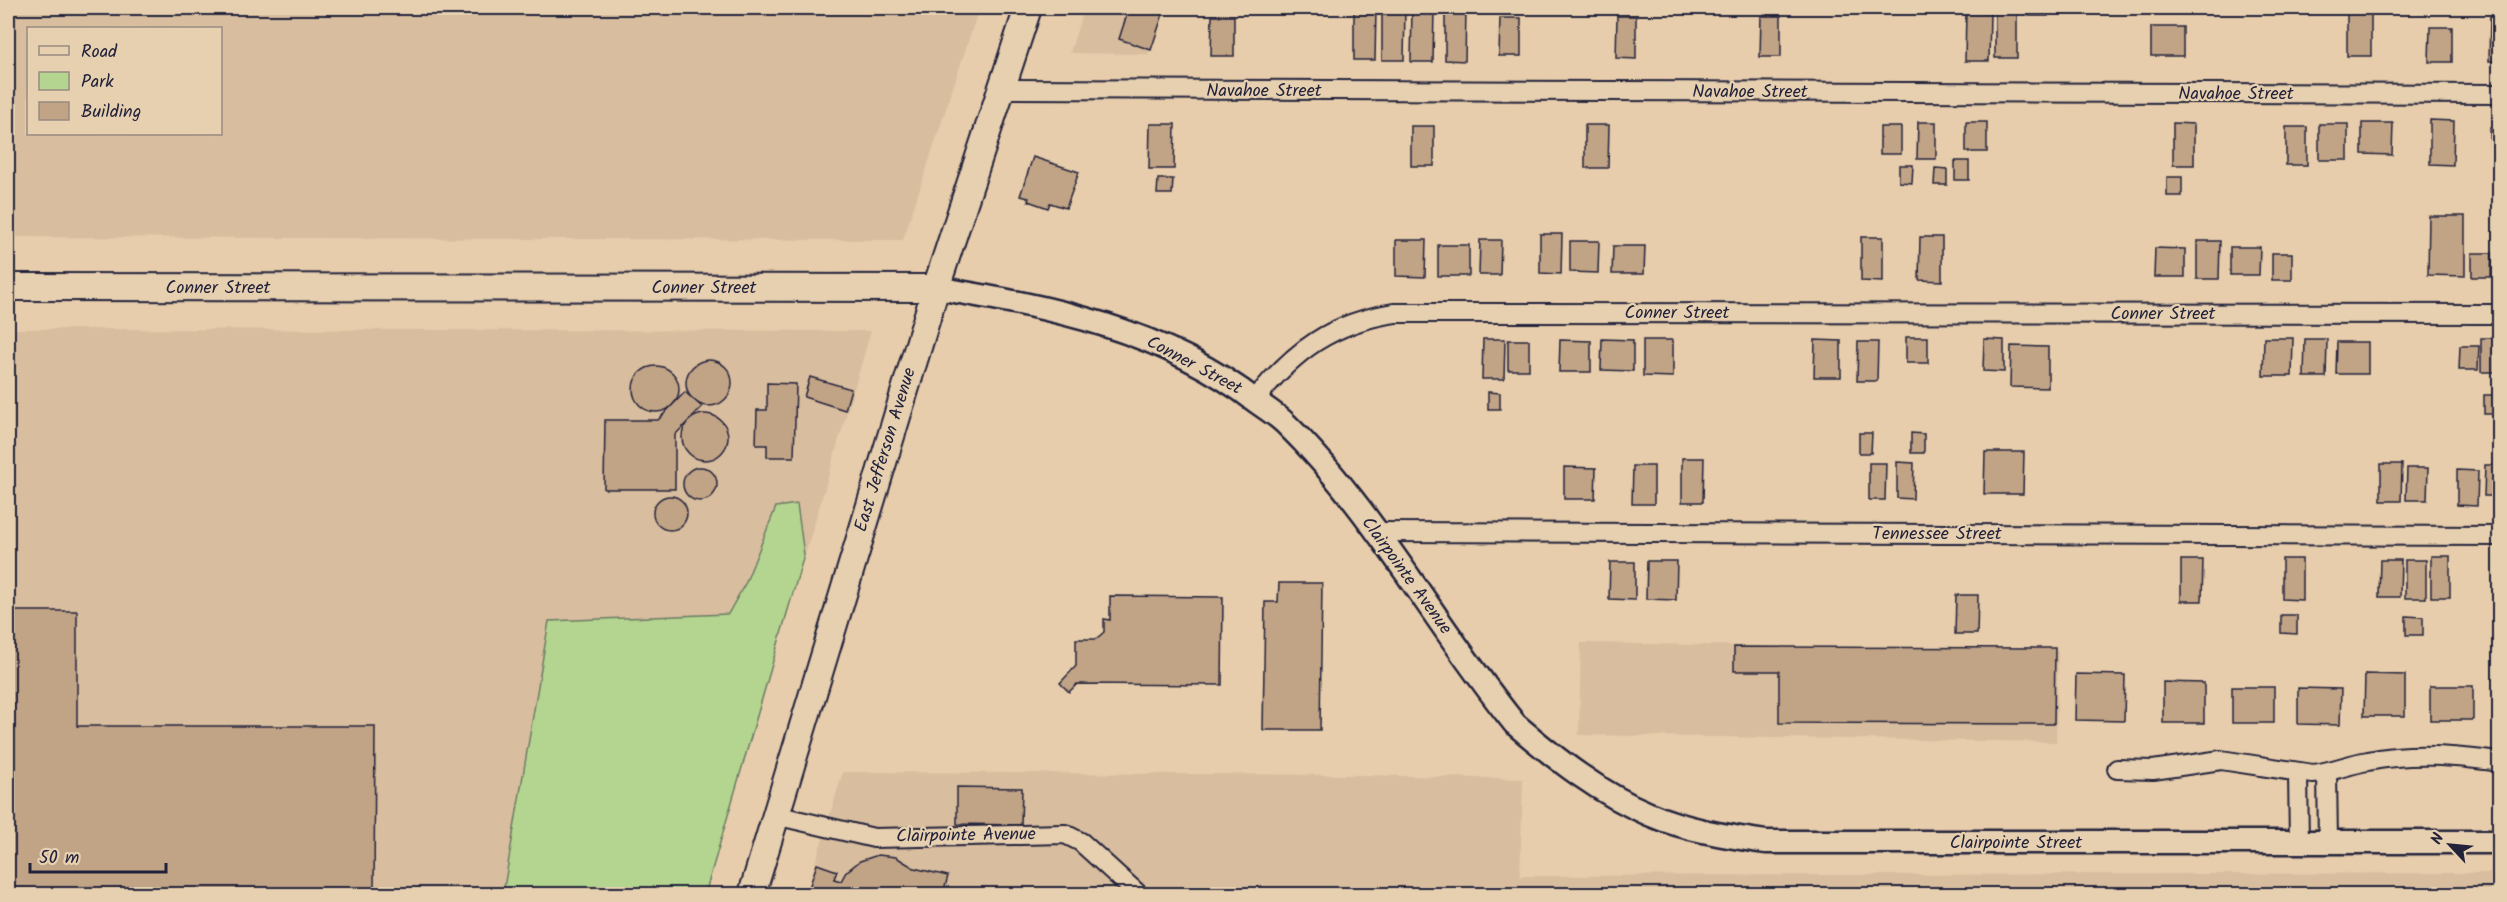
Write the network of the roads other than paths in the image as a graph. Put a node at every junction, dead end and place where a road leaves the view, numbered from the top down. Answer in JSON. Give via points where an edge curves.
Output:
{"nodes":[{"id":1,"x":1028,"y":8,"type":"edge"},
{"id":2,"x":1001,"y":89,"type":"junction"},
{"id":3,"x":2499,"y":94,"type":"edge"},
{"id":4,"x":8,"y":287,"type":"edge"},
{"id":5,"x":936,"y":288,"type":"junction"},
{"id":6,"x":2499,"y":314,"type":"edge"},
{"id":7,"x":1255,"y":400,"type":"junction"},
{"id":8,"x":1375,"y":532,"type":"junction"},
{"id":9,"x":2499,"y":536,"type":"edge"},
{"id":10,"x":1552,"y":756,"type":"joint"},
{"id":11,"x":2499,"y":762,"type":"edge"},
{"id":12,"x":2117,"y":769,"type":"dead end"},
{"id":13,"x":2327,"y":772,"type":"junction"},
{"id":14,"x":2298,"y":773,"type":"junction"},
{"id":15,"x":775,"y":815,"type":"junction"},
{"id":16,"x":2328,"y":842,"type":"junction"},
{"id":17,"x":2499,"y":842,"type":"edge"},
{"id":18,"x":2299,"y":843,"type":"junction"},
{"id":19,"x":752,"y":894,"type":"edge"},
{"id":20,"x":1138,"y":894,"type":"edge"}],
"edges":[{"from":1,"to":2,"type":"main road","name":"East Jefferson Avenue"},
{"from":2,"to":3,"type":"street","name":"Navahoe Street"},
{"from":2,"to":5,"type":"main road","name":"East Jefferson Avenue"},
{"from":4,"to":5,"type":"main road","name":"Conner Street"},
{"from":5,"to":7,"type":"street","name":"Conner Street","via":[[1090,319],[1162,344],[1230,381]]},
{"from":5,"to":15,"type":"main road","name":"East Jefferson Avenue"},
{"from":6,"to":7,"type":"street","name":"Conner Street","via":[[1395,313],[1365,318],[1327,334],[1276,373]]},
{"from":7,"to":8,"type":"street","name":"Clairpointe Avenue","via":[[1285,423],[1331,473]]},
{"from":8,"to":9,"type":"street","name":"Tennessee Street"},
{"from":8,"to":10,"type":"street","name":"Clairpointe Avenue","via":[[1497,702],[1515,724]]},
{"from":10,"to":18,"type":"street","name":"Clairpointe Street","via":[[1605,792],[1650,814],[1714,834],[1766,842]]},
{"from":11,"to":13,"type":"street","via":[[2431,754],[2369,760]]},
{"from":12,"to":14,"type":"street","via":[[2153,770],[2221,760]]},
{"from":13,"to":14,"type":"street"},
{"from":13,"to":16,"type":"street"},
{"from":14,"to":18,"type":"street"},
{"from":15,"to":19,"type":"main road","name":"East Jefferson Avenue"},
{"from":15,"to":20,"type":"street","name":"Clairpointe Avenue","via":[[874,838],[1065,834],[1081,842]]},
{"from":16,"to":17,"type":"street","name":"Clairpointe Street"},
{"from":16,"to":18,"type":"street","name":"Clairpointe Street"}]}
